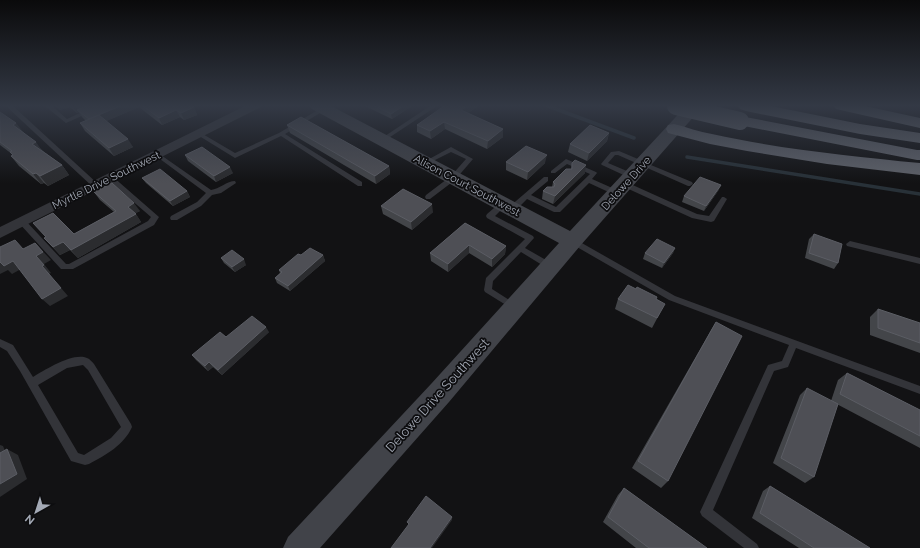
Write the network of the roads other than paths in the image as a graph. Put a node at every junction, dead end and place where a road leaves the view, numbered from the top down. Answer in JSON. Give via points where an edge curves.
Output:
{"nodes":[{"id":1,"x":37,"y":132,"type":"edge"},
{"id":2,"x":204,"y":132,"type":"edge"},
{"id":3,"x":285,"y":132,"type":"edge"},
{"id":4,"x":366,"y":132,"type":"edge"},
{"id":5,"x":395,"y":132,"type":"edge"},
{"id":6,"x":672,"y":132,"type":"edge"},
{"id":7,"x":682,"y":132,"type":"edge"},
{"id":8,"x":824,"y":132,"type":"edge"},
{"id":9,"x":877,"y":132,"type":"edge"},
{"id":10,"x":199,"y":134,"type":"junction"},
{"id":11,"x":281,"y":134,"type":"junction"},
{"id":12,"x":920,"y":138,"type":"edge"},
{"id":13,"x":382,"y":140,"type":"junction"},
{"id":14,"x":158,"y":155,"type":"junction"},
{"id":15,"x":920,"y":156,"type":"edge"},
{"id":16,"x":425,"y":163,"type":"junction"},
{"id":17,"x":920,"y":169,"type":"edge"},
{"id":18,"x":557,"y":171,"type":"dead end"},
{"id":19,"x":632,"y":176,"type":"junction"},
{"id":20,"x":110,"y":178,"type":"junction"},
{"id":21,"x":453,"y":178,"type":"junction"},
{"id":22,"x":546,"y":179,"type":"dead end"},
{"id":23,"x":584,"y":180,"type":"junction"},
{"id":24,"x":233,"y":183,"type":"dead end"},
{"id":25,"x":360,"y":184,"type":"dead end"},
{"id":26,"x":690,"y":184,"type":"dead end"},
{"id":27,"x":96,"y":186,"type":"junction"},
{"id":28,"x":210,"y":193,"type":"junction"},
{"id":29,"x":526,"y":196,"type":"junction"},
{"id":30,"x":428,"y":197,"type":"dead end"},
{"id":31,"x":724,"y":199,"type":"dead end"},
{"id":32,"x":508,"y":207,"type":"junction"},
{"id":33,"x":174,"y":218,"type":"dead end"},
{"id":34,"x":22,"y":222,"type":"junction"},
{"id":35,"x":0,"y":233,"type":"edge"},
{"id":36,"x":573,"y":241,"type":"junction"},
{"id":37,"x":850,"y":244,"type":"dead end"},
{"id":38,"x":520,"y":248,"type":"junction"},
{"id":39,"x":920,"y":261,"type":"edge"},
{"id":40,"x":550,"y":266,"type":"junction"},
{"id":41,"x":515,"y":307,"type":"junction"},
{"id":42,"x":0,"y":343,"type":"edge"},
{"id":43,"x":794,"y":343,"type":"junction"},
{"id":44,"x":32,"y":383,"type":"junction"},
{"id":45,"x":920,"y":390,"type":"edge"},
{"id":46,"x":299,"y":548,"type":"edge"},
{"id":47,"x":753,"y":548,"type":"edge"}],
"edges":[{"from":1,"to":27,"type":"lane"},
{"from":2,"to":10,"type":"street","name":"Myrtle Drive Southwest"},
{"from":3,"to":11,"type":"lane"},
{"from":4,"to":13,"type":"street","name":"Alison Court Southwest"},
{"from":5,"to":13,"type":"lane"},
{"from":6,"to":19,"type":"street","name":"Delowe Drive"},
{"from":7,"to":17,"type":"highway","via":[[740,145]]},
{"from":8,"to":15,"type":"highway"},
{"from":9,"to":12,"type":"highway"},
{"from":10,"to":11,"type":"lane","via":[[235,156]]},
{"from":10,"to":14,"type":"street","name":"Myrtle Drive Southwest"},
{"from":11,"to":25,"type":"lane"},
{"from":13,"to":16,"type":"street","name":"Alison Court Southwest"},
{"from":14,"to":20,"type":"street","name":"Myrtle Drive Southwest"},
{"from":14,"to":28,"type":"lane"},
{"from":16,"to":21,"type":"street","name":"Alison Court Southwest"},
{"from":16,"to":21,"type":"lane","via":[[451,149],[470,159]]},
{"from":18,"to":23,"type":"lane","via":[[566,161],[594,174]]},
{"from":19,"to":23,"type":"lane"},
{"from":19,"to":26,"type":"lane"},
{"from":19,"to":31,"type":"lane","via":[[695,216],[711,219]]},
{"from":19,"to":36,"type":"street","name":"Delowe Drive"},
{"from":20,"to":27,"type":"street","name":"Myrtle Drive Southwest"},
{"from":20,"to":34,"type":"lane","via":[[155,217],[151,223],[70,267],[64,268]]},
{"from":21,"to":30,"type":"lane"},
{"from":21,"to":32,"type":"street","name":"Alison Court Southwest"},
{"from":22,"to":29,"type":"lane","via":[[540,188]]},
{"from":23,"to":29,"type":"lane","via":[[564,199],[557,210]]},
{"from":24,"to":28,"type":"lane"},
{"from":27,"to":34,"type":"street","name":"Myrtle Drive Southwest"},
{"from":28,"to":33,"type":"lane","via":[[199,204]]},
{"from":29,"to":32,"type":"lane"},
{"from":32,"to":36,"type":"street","name":"Alison Court Southwest"},
{"from":32,"to":38,"type":"lane","via":[[490,216],[530,238]]},
{"from":34,"to":35,"type":"street","name":"Myrtle Drive Southwest"},
{"from":36,"to":40,"type":"street","name":"Delowe Drive Southwest"},
{"from":36,"to":43,"type":"lane","via":[[672,298]]},
{"from":37,"to":39,"type":"lane"},
{"from":38,"to":40,"type":"lane"},
{"from":38,"to":41,"type":"lane","via":[[489,280],[488,290]]},
{"from":40,"to":41,"type":"street","name":"Delowe Drive Southwest"},
{"from":41,"to":46,"type":"street","name":"Delowe Drive Southwest"},
{"from":42,"to":44,"type":"lane","via":[[10,348]]},
{"from":43,"to":45,"type":"lane"},
{"from":43,"to":47,"type":"lane","via":[[785,364],[771,368],[706,512]]},
{"from":44,"to":44,"type":"lane","via":[[75,457],[85,460],[99,452],[123,434],[127,427],[85,361],[75,361],[60,367]]}]}
